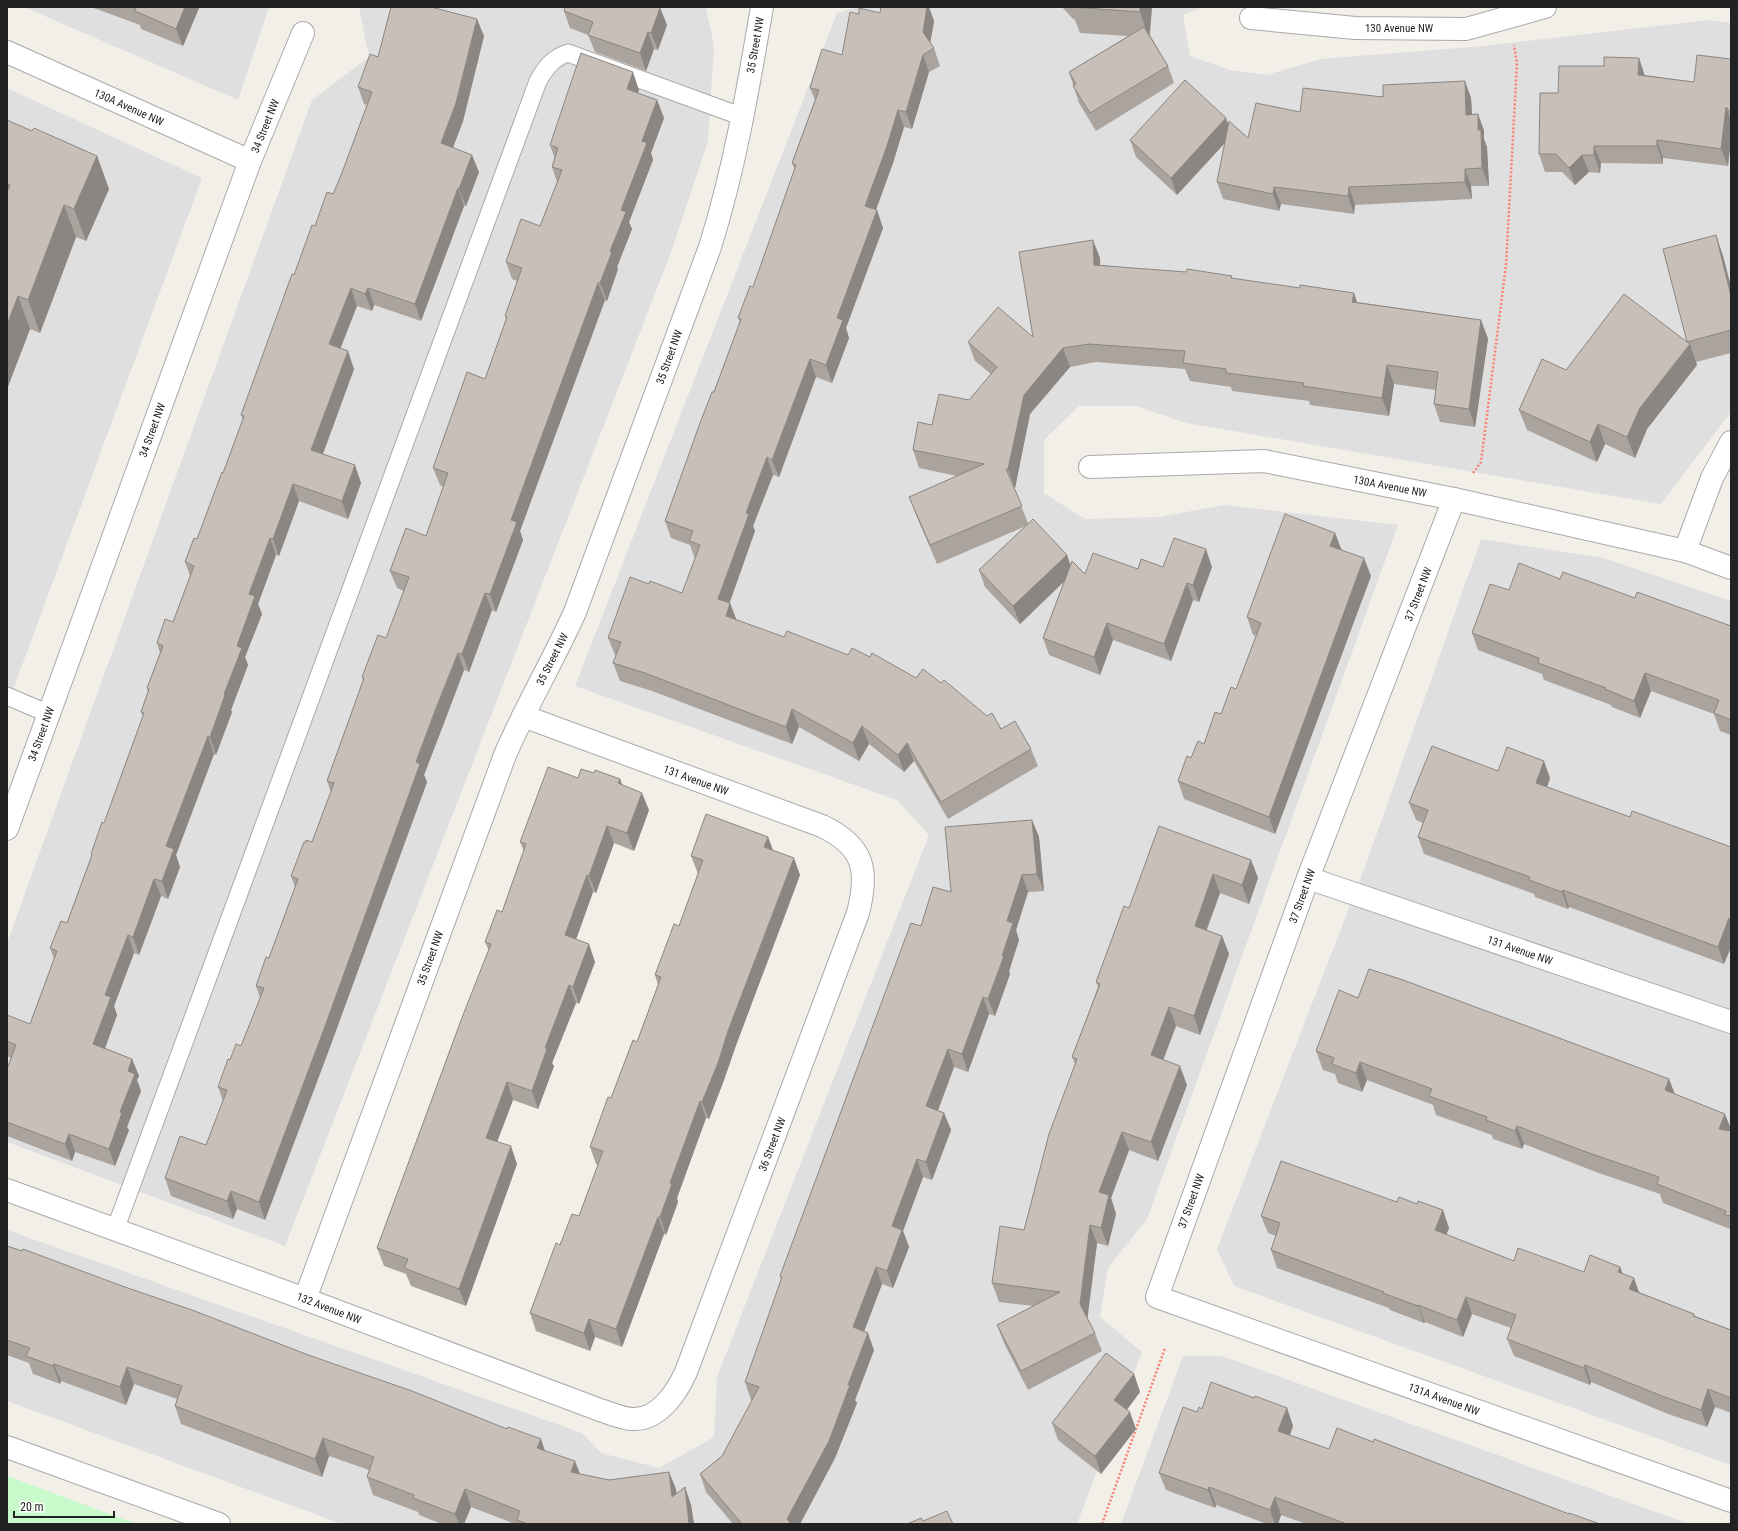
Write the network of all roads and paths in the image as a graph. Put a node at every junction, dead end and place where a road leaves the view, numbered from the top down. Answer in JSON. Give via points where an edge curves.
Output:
{"nodes":[{"id":1,"x":762,"y":7,"type":"edge"},
{"id":2,"x":1545,"y":7,"type":"edge"},
{"id":3,"x":1510,"y":16,"type":"junction"},
{"id":4,"x":1251,"y":18,"type":"dead end"},
{"id":5,"x":303,"y":33,"type":"dead end"},
{"id":6,"x":7,"y":52,"type":"edge"},
{"id":7,"x":743,"y":117,"type":"junction"},
{"id":8,"x":250,"y":161,"type":"junction"},
{"id":9,"x":1731,"y":442,"type":"edge"},
{"id":10,"x":1090,"y":467,"type":"dead end"},
{"id":11,"x":1454,"y":498,"type":"junction"},
{"id":12,"x":1685,"y":551,"type":"junction"},
{"id":13,"x":1731,"y":568,"type":"edge"},
{"id":14,"x":7,"y":696,"type":"edge"},
{"id":15,"x":49,"y":714,"type":"junction"},
{"id":16,"x":523,"y":716,"type":"junction"},
{"id":17,"x":7,"y":829,"type":"edge"},
{"id":18,"x":859,"y":860,"type":"joint"},
{"id":19,"x":1308,"y":878,"type":"junction"},
{"id":20,"x":1731,"y":1022,"type":"edge"},
{"id":21,"x":7,"y":1190,"type":"edge"},
{"id":22,"x":115,"y":1230,"type":"junction"},
{"id":23,"x":1157,"y":1297,"type":"joint"},
{"id":24,"x":305,"y":1299,"type":"junction"},
{"id":25,"x":1165,"y":1348,"type":"dead end"},
{"id":26,"x":651,"y":1415,"type":"joint"},
{"id":27,"x":7,"y":1447,"type":"edge"},
{"id":28,"x":1731,"y":1501,"type":"edge"},
{"id":29,"x":219,"y":1524,"type":"edge"},
{"id":30,"x":1102,"y":1524,"type":"edge"}],
"edges":[{"from":1,"to":7,"type":"street","name":"35 Street NW"},
{"from":2,"to":3,"type":"street","name":"130 Avenue NW"},
{"from":3,"to":4,"type":"street","name":"130 Avenue NW","via":[[1466,29],[1354,28]]},
{"from":3,"to":11,"type":"path","via":[[1517,63],[1506,265],[1481,462]]},
{"from":5,"to":8,"type":"street","name":"34 Street NW"},
{"from":6,"to":8,"type":"street","name":"130A Avenue NW"},
{"from":7,"to":16,"type":"street","name":"35 Street NW","via":[[724,201],[707,254],[574,612]]},
{"from":7,"to":22,"type":"lane","via":[[568,53],[557,57],[538,81]]},
{"from":8,"to":15,"type":"street","name":"34 Street NW"},
{"from":9,"to":12,"type":"street","via":[[1712,478]]},
{"from":10,"to":11,"type":"street","name":"130A Avenue NW","via":[[1264,461]]},
{"from":11,"to":12,"type":"street","name":"130A Avenue NW"},
{"from":11,"to":19,"type":"street","name":"37 Street NW"},
{"from":12,"to":13,"type":"street","name":"130A Avenue NW"},
{"from":14,"to":15,"type":"lane"},
{"from":15,"to":17,"type":"street","name":"34 Street NW"},
{"from":16,"to":18,"type":"street","name":"131 Avenue NW","via":[[822,826],[850,844]]},
{"from":16,"to":24,"type":"street","name":"35 Street NW","via":[[502,762]]},
{"from":18,"to":26,"type":"street","name":"36 Street NW","via":[[864,877],[858,913],[686,1372],[678,1389]]},
{"from":19,"to":20,"type":"street","name":"131 Avenue NW"},
{"from":19,"to":23,"type":"street","name":"37 Street NW"},
{"from":21,"to":22,"type":"street","name":"132 Avenue NW"},
{"from":22,"to":24,"type":"street","name":"132 Avenue NW"},
{"from":23,"to":28,"type":"street","name":"131A Avenue NW"},
{"from":24,"to":26,"type":"street","name":"132 Avenue NW","via":[[600,1410],[633,1420]]},
{"from":25,"to":30,"type":"path"},
{"from":27,"to":29,"type":"street"}]}
